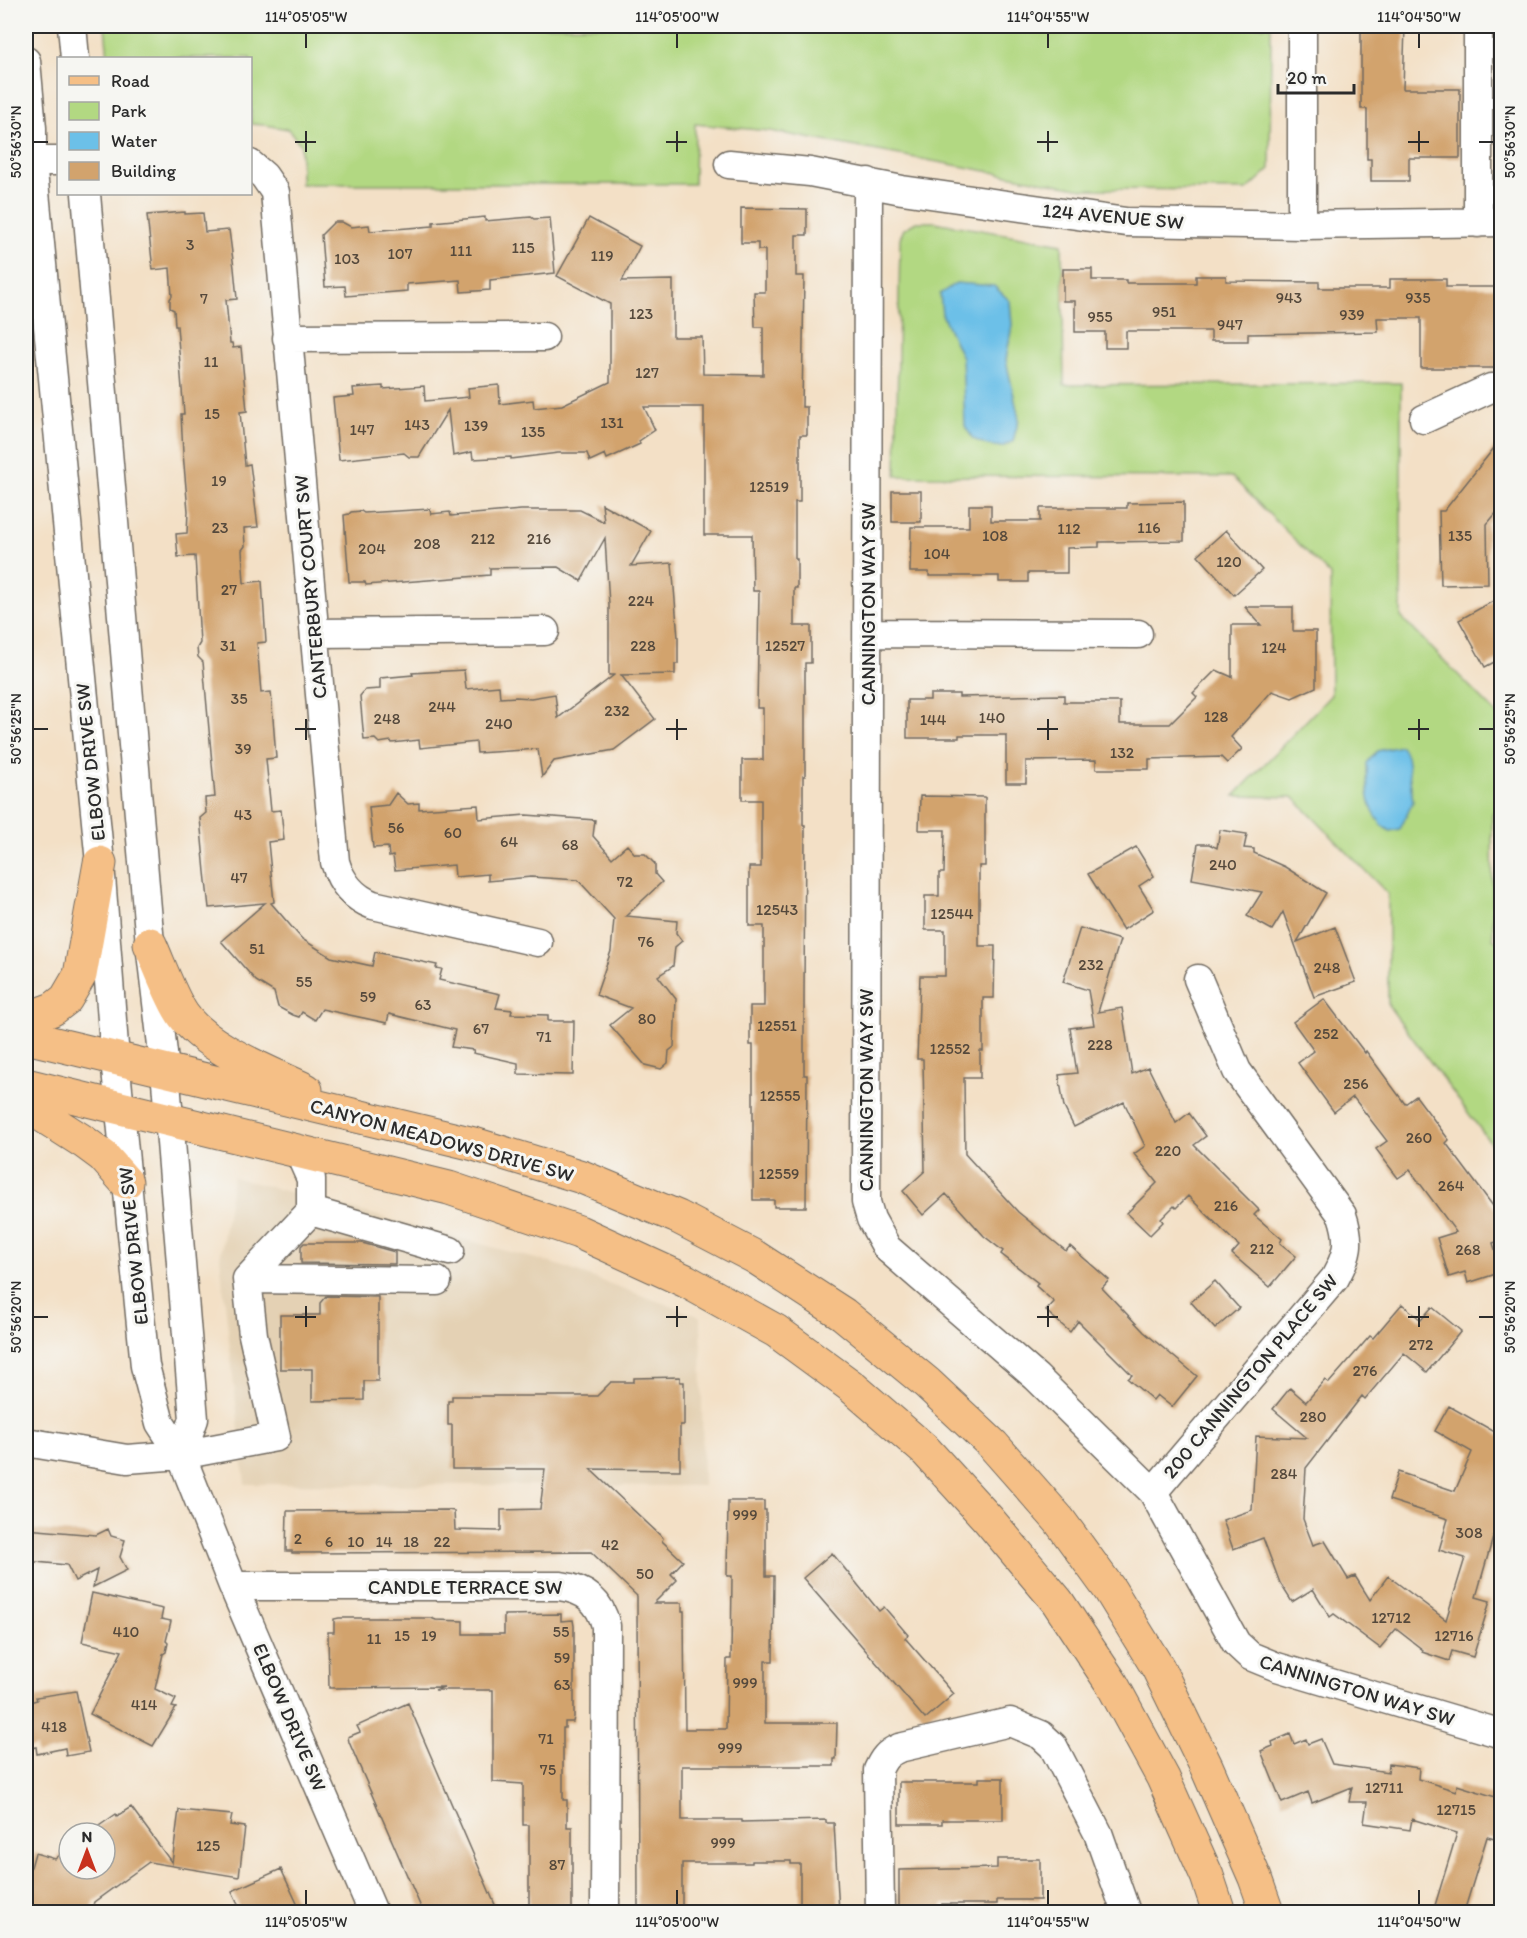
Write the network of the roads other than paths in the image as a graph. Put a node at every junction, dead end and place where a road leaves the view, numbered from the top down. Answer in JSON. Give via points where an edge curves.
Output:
{"nodes":[{"id":1,"x":72,"y":26,"type":"edge"},
{"id":2,"x":1302,"y":26,"type":"edge"},
{"id":3,"x":1478,"y":26,"type":"edge"},
{"id":4,"x":75,"y":57,"type":"edge"},
{"id":5,"x":26,"y":61,"type":"edge"},
{"id":6,"x":39,"y":161,"type":"edge"},
{"id":7,"x":729,"y":164,"type":"dead end"},
{"id":8,"x":252,"y":166,"type":"edge"},
{"id":9,"x":868,"y":182,"type":"junction"},
{"id":10,"x":86,"y":195,"type":"edge"},
{"id":11,"x":1490,"y":222,"type":"edge"},
{"id":12,"x":1302,"y":225,"type":"junction"},
{"id":13,"x":544,"y":337,"type":"dead end"},
{"id":14,"x":287,"y":338,"type":"junction"},
{"id":15,"x":1502,"y":388,"type":"edge"},
{"id":16,"x":1424,"y":419,"type":"dead end"},
{"id":17,"x":545,"y":631,"type":"dead end"},
{"id":18,"x":315,"y":633,"type":"junction"},
{"id":19,"x":868,"y":633,"type":"junction"},
{"id":20,"x":1138,"y":634,"type":"dead end"},
{"id":21,"x":100,"y":863,"type":"junction"},
{"id":22,"x":538,"y":942,"type":"dead end"},
{"id":23,"x":150,"y":944,"type":"junction"},
{"id":24,"x":1198,"y":979,"type":"dead end"},
{"id":25,"x":26,"y":1019,"type":"edge"},
{"id":26,"x":26,"y":1037,"type":"edge"},
{"id":27,"x":115,"y":1059,"type":"junction"},
{"id":28,"x":165,"y":1070,"type":"junction"},
{"id":29,"x":26,"y":1085,"type":"edge"},
{"id":30,"x":26,"y":1105,"type":"edge"},
{"id":31,"x":119,"y":1109,"type":"junction"},
{"id":32,"x":356,"y":1115,"type":"junction"},
{"id":33,"x":169,"y":1121,"type":"junction"},
{"id":34,"x":299,"y":1152,"type":"junction"},
{"id":35,"x":126,"y":1182,"type":"junction"},
{"id":36,"x":311,"y":1211,"type":"junction"},
{"id":37,"x":450,"y":1251,"type":"dead end"},
{"id":38,"x":247,"y":1279,"type":"junction"},
{"id":39,"x":437,"y":1281,"type":"dead end"},
{"id":40,"x":26,"y":1442,"type":"edge"},
{"id":41,"x":181,"y":1455,"type":"junction"},
{"id":42,"x":1153,"y":1492,"type":"junction"},
{"id":43,"x":233,"y":1586,"type":"junction"},
{"id":44,"x":1500,"y":1729,"type":"edge"},
{"id":45,"x":373,"y":1912,"type":"edge"},
{"id":46,"x":605,"y":1912,"type":"edge"},
{"id":47,"x":880,"y":1912,"type":"edge"},
{"id":48,"x":1126,"y":1912,"type":"edge"},
{"id":49,"x":1219,"y":1912,"type":"edge"},
{"id":50,"x":1267,"y":1912,"type":"edge"}],
"edges":[{"from":1,"to":4,"type":"street"},
{"from":2,"to":12,"type":"street"},
{"from":3,"to":11,"type":"street"},
{"from":5,"to":6,"type":"street","name":"ELBOW DRIVE SW"},
{"from":6,"to":21,"type":"street","name":"ELBOW DRIVE SW"},
{"from":7,"to":9,"type":"street","name":"124 AVENUE SW"},
{"from":8,"to":14,"type":"street","name":"CANTERBURY COURT SW","via":[[275,192]]},
{"from":9,"to":12,"type":"street","name":"124 AVENUE SW","via":[[1126,222]]},
{"from":9,"to":19,"type":"street","name":"CANNINGTON WAY SW"},
{"from":10,"to":23,"type":"street"},
{"from":11,"to":12,"type":"street","name":"124 AVENUE SW"},
{"from":13,"to":14,"type":"street"},
{"from":14,"to":18,"type":"street","name":"CANTERBURY COURT SW"},
{"from":15,"to":16,"type":"street","via":[[1491,388]]},
{"from":17,"to":18,"type":"street"},
{"from":18,"to":22,"type":"street","name":"CANTERBURY COURT SW","via":[[338,875],[353,894],[373,905]]},
{"from":19,"to":20,"type":"street"},
{"from":19,"to":42,"type":"street","name":"CANNINGTON WAY SW","via":[[866,1202],[871,1219],[887,1248],[1036,1377]]},
{"from":21,"to":25,"type":"main road","via":[[80,975],[66,999],[53,1009]]},
{"from":21,"to":27,"type":"street","name":"ELBOW DRIVE SW"},
{"from":23,"to":28,"type":"street"},
{"from":23,"to":32,"type":"main road","via":[[182,1014],[197,1032]]},
{"from":24,"to":42,"type":"street","name":"200 CANNINGTON PLACE SW","via":[[1237,1071],[1342,1215],[1347,1253],[1335,1278]]},
{"from":26,"to":27,"type":"main road","name":"CANYON MEADOWS DRIVE SW"},
{"from":27,"to":28,"type":"main road","name":"CANYON MEADOWS DRIVE SW"},
{"from":27,"to":31,"type":"street","name":"ELBOW DRIVE SW"},
{"from":28,"to":32,"type":"main road","name":"CANYON MEADOWS DRIVE SW"},
{"from":28,"to":33,"type":"street"},
{"from":29,"to":31,"type":"main road"},
{"from":30,"to":35,"type":"main road","via":[[103,1156]]},
{"from":31,"to":33,"type":"main road"},
{"from":31,"to":35,"type":"street","name":"ELBOW DRIVE SW"},
{"from":32,"to":50,"type":"main road","name":"CANYON MEADOWS DRIVE SW","via":[[474,1144],[582,1177],[678,1217],[755,1257],[843,1314],[927,1383],[993,1445],[1059,1520],[1110,1590],[1158,1668],[1207,1768]]},
{"from":33,"to":34,"type":"main road"},
{"from":33,"to":41,"type":"street","via":[[194,1419]]},
{"from":34,"to":36,"type":"street","via":[[311,1179]]},
{"from":34,"to":49,"type":"main road","via":[[448,1188],[579,1232],[686,1281],[766,1325],[851,1386],[926,1451],[1057,1601],[1112,1684],[1163,1778]]},
{"from":35,"to":41,"type":"street","name":"ELBOW DRIVE SW","via":[[145,1366],[160,1423]]},
{"from":36,"to":37,"type":"street"},
{"from":36,"to":38,"type":"street"},
{"from":38,"to":39,"type":"street"},
{"from":38,"to":41,"type":"street","via":[[254,1335],[276,1437]]},
{"from":40,"to":41,"type":"street","via":[[127,1459]]},
{"from":41,"to":43,"type":"street","name":"ELBOW DRIVE SW"},
{"from":42,"to":44,"type":"street","name":"CANNINGTON WAY SW","via":[[1236,1643],[1250,1656]]},
{"from":43,"to":45,"type":"street","name":"ELBOW DRIVE SW"},
{"from":43,"to":46,"type":"street","name":"CANDLE TERRACE SW","via":[[560,1586],[591,1598],[606,1626]]},
{"from":47,"to":48,"type":"street","via":[[878,1770],[883,1758],[899,1748],[1010,1722],[1041,1735],[1053,1746],[1098,1833]]}]}
